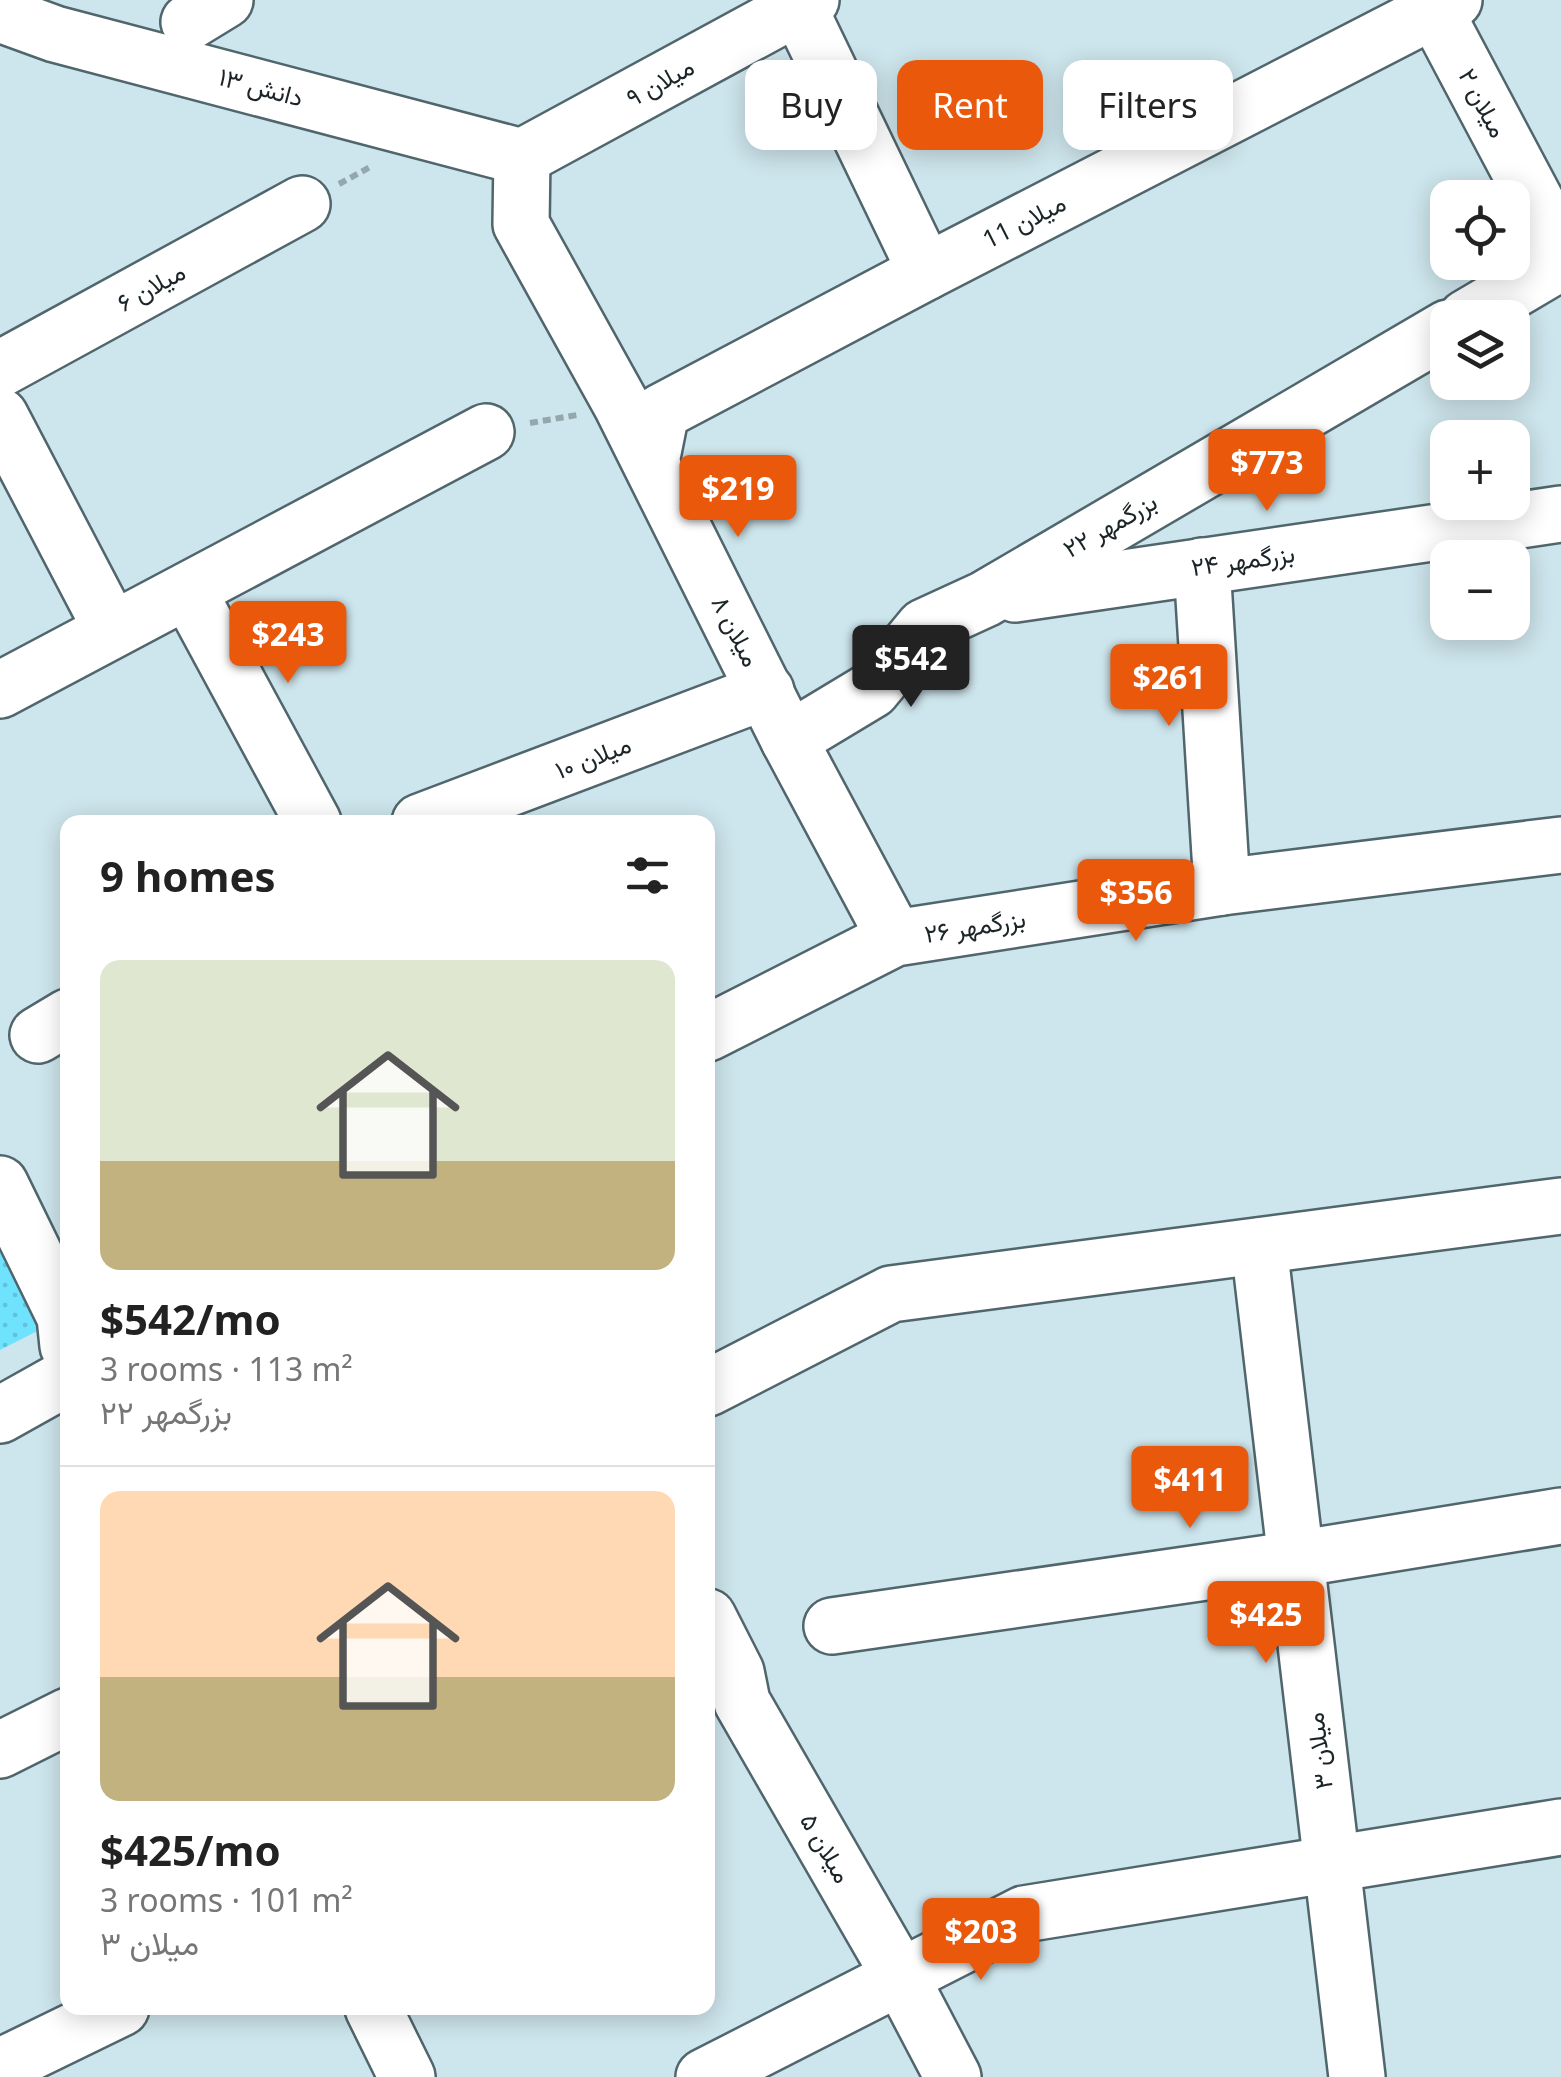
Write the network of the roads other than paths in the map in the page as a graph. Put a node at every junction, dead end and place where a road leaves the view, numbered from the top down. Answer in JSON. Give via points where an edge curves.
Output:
{"nodes":[{"id":1,"x":801,"y":2,"type":"edge"},
{"id":2,"x":1439,"y":4,"type":"edge"},
{"id":3,"x":0,"y":14,"type":"edge"},
{"id":4,"x":55,"y":34,"type":"junction"},
{"id":5,"x":0,"y":60,"type":"edge"},
{"id":6,"x":522,"y":157,"type":"junction"},
{"id":7,"x":302,"y":204,"type":"dead end"},
{"id":8,"x":1561,"y":249,"type":"edge"},
{"id":9,"x":1561,"y":262,"type":"edge"},
{"id":10,"x":926,"y":272,"type":"junction"},
{"id":11,"x":1497,"y":300,"type":"edge"},
{"id":12,"x":1430,"y":339,"type":"edge"},
{"id":13,"x":0,"y":369,"type":"edge"},
{"id":14,"x":0,"y":416,"type":"edge"},
{"id":15,"x":486,"y":432,"type":"road end"},
{"id":16,"x":651,"y":462,"type":"junction"},
{"id":17,"x":1561,"y":514,"type":"edge"},
{"id":18,"x":1202,"y":566,"type":"junction"},
{"id":19,"x":188,"y":590,"type":"junction"},
{"id":20,"x":985,"y":599,"type":"junction"},
{"id":21,"x":112,"y":630,"type":"junction"},
{"id":22,"x":0,"y":690,"type":"edge"},
{"id":23,"x":766,"y":692,"type":"junction"},
{"id":24,"x":789,"y":740,"type":"junction"},
{"id":25,"x":309,"y":815,"type":"edge"},
{"id":26,"x":439,"y":815,"type":"edge"},
{"id":27,"x":1561,"y":844,"type":"edge"},
{"id":28,"x":1222,"y":887,"type":"junction"},
{"id":29,"x":896,"y":938,"type":"junction"},
{"id":30,"x":715,"y":1029,"type":"edge"},
{"id":31,"x":0,"y":1184,"type":"edge"},
{"id":32,"x":1561,"y":1206,"type":"edge"},
{"id":33,"x":1259,"y":1246,"type":"junction"},
{"id":34,"x":60,"y":1307,"type":"edge"},
{"id":35,"x":60,"y":1381,"type":"edge"},
{"id":36,"x":715,"y":1384,"type":"edge"},
{"id":37,"x":0,"y":1415,"type":"edge"},
{"id":38,"x":1561,"y":1516,"type":"edge"},
{"id":39,"x":1296,"y":1559,"type":"junction"},
{"id":40,"x":832,"y":1626,"type":"dead end"},
{"id":41,"x":715,"y":1630,"type":"edge"},
{"id":42,"x":60,"y":1720,"type":"edge"},
{"id":43,"x":0,"y":1750,"type":"edge"},
{"id":44,"x":1561,"y":1827,"type":"edge"},
{"id":45,"x":1333,"y":1863,"type":"junction"},
{"id":46,"x":900,"y":1976,"type":"junction"},
{"id":47,"x":106,"y":2015,"type":"edge"},
{"id":48,"x":377,"y":2015,"type":"edge"},
{"id":49,"x":4,"y":2065,"type":"dead end"},
{"id":50,"x":407,"y":2077,"type":"edge"},
{"id":51,"x":704,"y":2077,"type":"edge"},
{"id":52,"x":953,"y":2077,"type":"edge"},
{"id":53,"x":1356,"y":2077,"type":"edge"}],
"edges":[{"from":1,"to":6,"type":"street","name":"میلان ۹"},
{"from":1,"to":10,"type":"street"},
{"from":2,"to":8,"type":"street","name":"میلان ۲"},
{"from":2,"to":10,"type":"street","name":"میلان 11"},
{"from":3,"to":4,"type":"street","name":"دانش ۱۳"},
{"from":4,"to":5,"type":"street"},
{"from":4,"to":6,"type":"street","name":"دانش ۱۳"},
{"from":6,"to":16,"type":"street","name":"میلان ۸","via":[[521,224]]},
{"from":7,"to":13,"type":"street","name":"میلان ۶"},
{"from":9,"to":11,"type":"street"},
{"from":10,"to":16,"type":"street","name":"میلان 11","via":[[661,412]]},
{"from":12,"to":20,"type":"street","name":"بزرگمهر ۲۲"},
{"from":14,"to":21,"type":"street"},
{"from":15,"to":19,"type":"street"},
{"from":16,"to":23,"type":"street","name":"میلان ۸"},
{"from":17,"to":18,"type":"street","name":"بزرگمهر ۲۴"},
{"from":18,"to":20,"type":"street","name":"بزرگمهر ۲۴"},
{"from":18,"to":28,"type":"street"},
{"from":19,"to":21,"type":"street"},
{"from":19,"to":25,"type":"street"},
{"from":20,"to":24,"type":"street","name":"بزرگمهر ۲۲","via":[[924,627],[872,690]]},
{"from":21,"to":22,"type":"street"},
{"from":23,"to":24,"type":"street","name":"میلان ۸"},
{"from":23,"to":26,"type":"street","name":"میلان ۱۰"},
{"from":24,"to":29,"type":"street","name":"میلان ۸"},
{"from":27,"to":28,"type":"street","name":"بزرگمهر ۲۶"},
{"from":28,"to":29,"type":"street","name":"بزرگمهر ۲۶"},
{"from":29,"to":30,"type":"street","name":"بزرگمهر ۲۶"},
{"from":31,"to":34,"type":"street"},
{"from":32,"to":33,"type":"street"},
{"from":33,"to":36,"type":"street","via":[[891,1294]]},
{"from":33,"to":39,"type":"street","name":"میلان ۳"},
{"from":35,"to":37,"type":"street"},
{"from":38,"to":39,"type":"street"},
{"from":39,"to":40,"type":"street"},
{"from":39,"to":45,"type":"street","name":"میلان ۳"},
{"from":41,"to":46,"type":"street","name":"میلان ۵","via":[[742,1702]]},
{"from":42,"to":43,"type":"street"},
{"from":44,"to":45,"type":"street"},
{"from":45,"to":46,"type":"street","via":[[1024,1914]]},
{"from":45,"to":53,"type":"street","name":"میلان ۳"},
{"from":46,"to":51,"type":"street"},
{"from":46,"to":52,"type":"street","name":"میلان ۵"},
{"from":47,"to":49,"type":"street"},
{"from":48,"to":50,"type":"street"}]}
